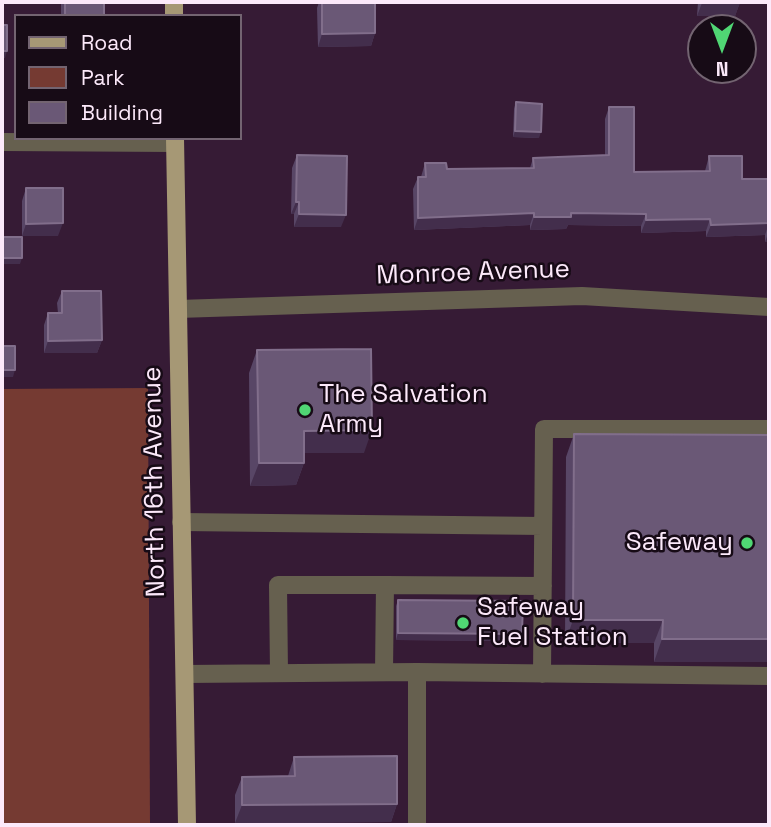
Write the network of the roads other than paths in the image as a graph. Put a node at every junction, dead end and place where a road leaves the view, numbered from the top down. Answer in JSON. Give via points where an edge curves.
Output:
{"nodes":[{"id":1,"x":175,"y":141,"type":"edge"},
{"id":2,"x":2,"y":142,"type":"edge"},
{"id":3,"x":769,"y":307,"type":"edge"},
{"id":4,"x":178,"y":309,"type":"junction"},
{"id":5,"x":769,"y":429,"type":"edge"},
{"id":6,"x":181,"y":522,"type":"junction"},
{"id":7,"x":543,"y":526,"type":"junction"},
{"id":8,"x":385,"y":585,"type":"junction"},
{"id":9,"x":543,"y":586,"type":"junction"},
{"id":10,"x":384,"y":672,"type":"junction"},
{"id":11,"x":417,"y":672,"type":"junction"},
{"id":12,"x":279,"y":673,"type":"junction"},
{"id":13,"x":185,"y":674,"type":"junction"},
{"id":14,"x":542,"y":674,"type":"junction"},
{"id":15,"x":769,"y":676,"type":"edge"},
{"id":16,"x":187,"y":825,"type":"edge"},
{"id":17,"x":417,"y":825,"type":"edge"}],
"edges":[{"from":1,"to":2,"type":"street"},
{"from":1,"to":4,"type":"main road","name":"North 16th Avenue"},
{"from":3,"to":4,"type":"street","name":"Monroe Avenue","via":[[582,296]]},
{"from":4,"to":6,"type":"main road","name":"North 16th Avenue"},
{"from":5,"to":7,"type":"street","via":[[544,429]]},
{"from":6,"to":7,"type":"street"},
{"from":6,"to":13,"type":"main road","name":"North 16th Avenue"},
{"from":7,"to":9,"type":"street"},
{"from":8,"to":9,"type":"street"},
{"from":8,"to":10,"type":"street"},
{"from":8,"to":12,"type":"street","via":[[278,585]]},
{"from":9,"to":14,"type":"street"},
{"from":10,"to":11,"type":"street"},
{"from":10,"to":12,"type":"street"},
{"from":11,"to":14,"type":"street"},
{"from":11,"to":17,"type":"street"},
{"from":12,"to":13,"type":"street"},
{"from":13,"to":16,"type":"main road","name":"North 16th Avenue"},
{"from":14,"to":15,"type":"street"}]}
